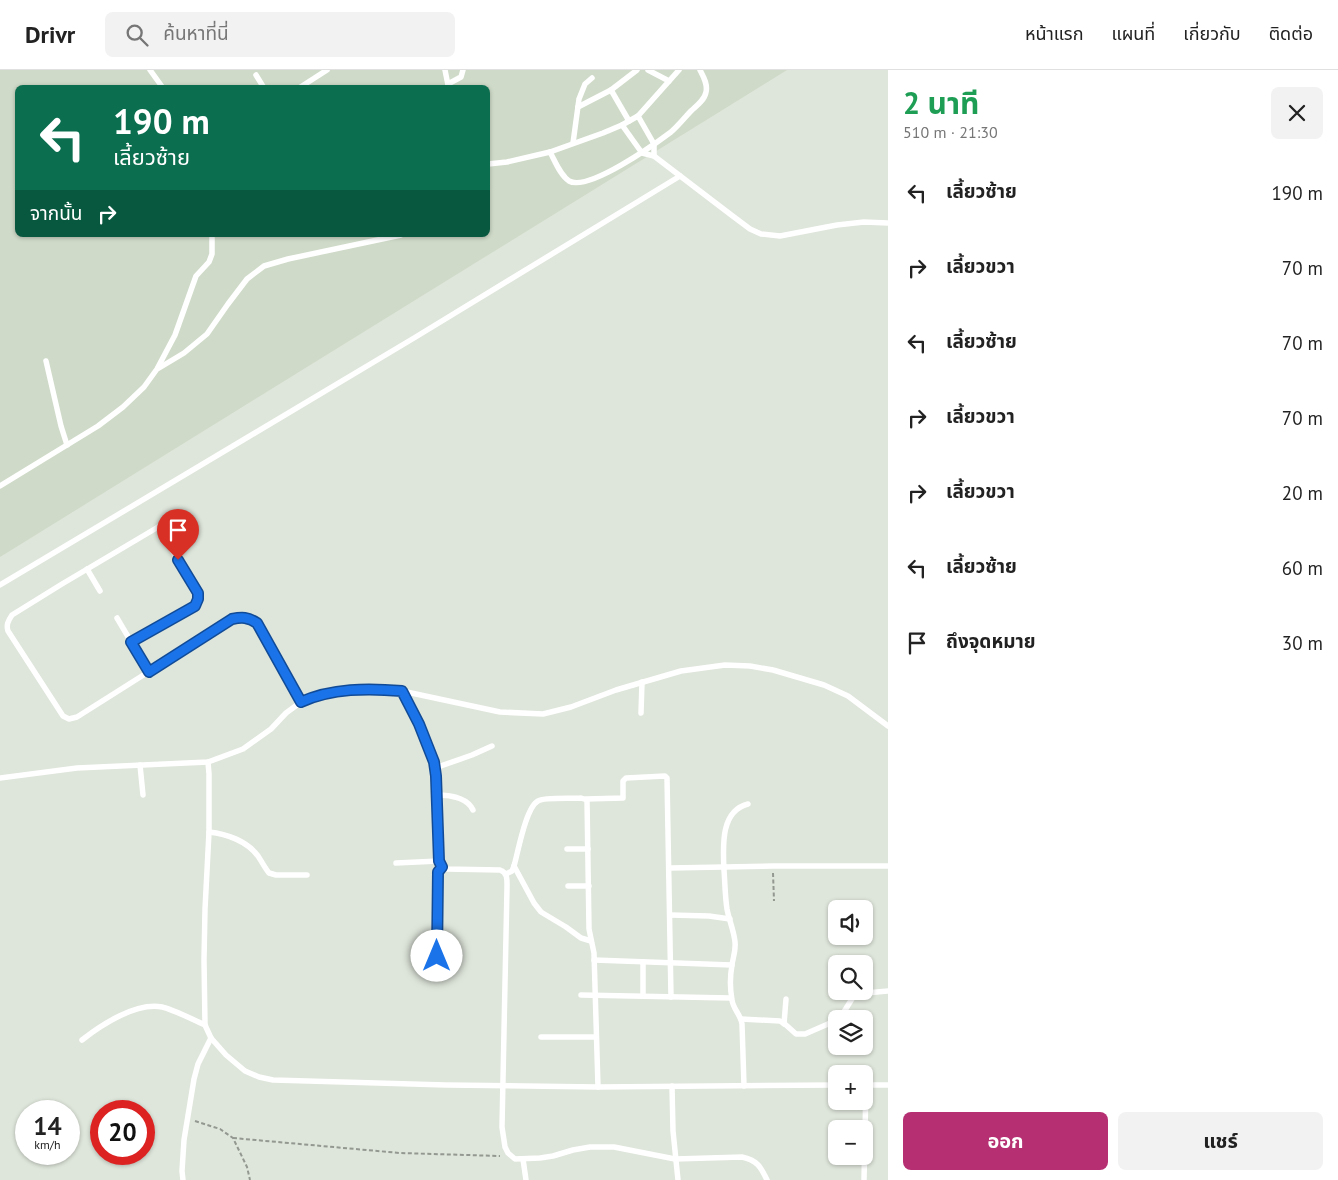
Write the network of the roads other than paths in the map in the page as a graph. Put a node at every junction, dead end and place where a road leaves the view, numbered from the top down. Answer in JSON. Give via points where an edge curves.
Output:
{"nodes":[{"id":1,"x":150,"y":70,"type":"edge"},
{"id":2,"x":327,"y":70,"type":"edge"},
{"id":3,"x":445,"y":70,"type":"edge"},
{"id":4,"x":463,"y":70,"type":"edge"},
{"id":5,"x":637,"y":70,"type":"edge"},
{"id":6,"x":648,"y":70,"type":"edge"},
{"id":7,"x":679,"y":70,"type":"edge"},
{"id":8,"x":700,"y":70,"type":"edge"},
{"id":9,"x":256,"y":75,"type":"dead end"},
{"id":10,"x":592,"y":78,"type":"dead end"},
{"id":11,"x":669,"y":82,"type":"junction"},
{"id":12,"x":161,"y":85,"type":"edge"},
{"id":13,"x":262,"y":85,"type":"edge"},
{"id":14,"x":304,"y":85,"type":"edge"},
{"id":15,"x":448,"y":85,"type":"edge"},
{"id":16,"x":449,"y":85,"type":"edge"},
{"id":17,"x":611,"y":90,"type":"junction"},
{"id":18,"x":578,"y":107,"type":"junction"},
{"id":19,"x":638,"y":116,"type":"junction"},
{"id":20,"x":629,"y":121,"type":"junction"},
{"id":21,"x":622,"y":125,"type":"junction"},
{"id":22,"x":573,"y":143,"type":"junction"},
{"id":23,"x":654,"y":144,"type":"junction"},
{"id":24,"x":550,"y":152,"type":"junction"},
{"id":25,"x":642,"y":153,"type":"junction"},
{"id":26,"x":654,"y":156,"type":"junction"},
{"id":27,"x":490,"y":164,"type":"edge"},
{"id":28,"x":680,"y":176,"type":"junction"},
{"id":29,"x":888,"y":223,"type":"edge"},
{"id":30,"x":212,"y":237,"type":"edge"},
{"id":31,"x":392,"y":237,"type":"edge"},
{"id":32,"x":46,"y":361,"type":"dead end"},
{"id":33,"x":157,"y":369,"type":"junction"},
{"id":34,"x":67,"y":445,"type":"junction"},
{"id":35,"x":0,"y":486,"type":"edge"},
{"id":36,"x":175,"y":517,"type":"dead end"},
{"id":37,"x":158,"y":527,"type":"junction"},
{"id":38,"x":87,"y":569,"type":"junction"},
{"id":39,"x":0,"y":586,"type":"edge"},
{"id":40,"x":100,"y":591,"type":"dead end"},
{"id":41,"x":117,"y":618,"type":"dead end"},
{"id":42,"x":131,"y":642,"type":"junction"},
{"id":43,"x":149,"y":672,"type":"junction"},
{"id":44,"x":642,"y":682,"type":"junction"},
{"id":45,"x":402,"y":691,"type":"junction"},
{"id":46,"x":301,"y":702,"type":"junction"},
{"id":47,"x":641,"y":713,"type":"dead end"},
{"id":48,"x":888,"y":726,"type":"edge"},
{"id":49,"x":492,"y":746,"type":"dead end"},
{"id":50,"x":208,"y":762,"type":"junction"},
{"id":51,"x":140,"y":765,"type":"junction"},
{"id":52,"x":435,"y":768,"type":"junction"},
{"id":53,"x":0,"y":778,"type":"edge"},
{"id":54,"x":143,"y":795,"type":"dead end"},
{"id":55,"x":436,"y":795,"type":"junction"},
{"id":56,"x":586,"y":800,"type":"junction"},
{"id":57,"x":748,"y":804,"type":"dead end"},
{"id":58,"x":473,"y":810,"type":"dead end"},
{"id":59,"x":209,"y":832,"type":"junction"},
{"id":60,"x":567,"y":849,"type":"dead end"},
{"id":61,"x":588,"y":849,"type":"junction"},
{"id":62,"x":396,"y":862,"type":"dead end"},
{"id":63,"x":441,"y":864,"type":"junction"},
{"id":64,"x":514,"y":866,"type":"junction"},
{"id":65,"x":888,"y":866,"type":"edge"},
{"id":66,"x":724,"y":867,"type":"junction"},
{"id":67,"x":670,"y":868,"type":"junction"},
{"id":68,"x":506,"y":874,"type":"junction"},
{"id":69,"x":307,"y":875,"type":"dead end"},
{"id":70,"x":568,"y":886,"type":"dead end"},
{"id":71,"x":589,"y":886,"type":"junction"},
{"id":72,"x":670,"y":915,"type":"junction"},
{"id":73,"x":730,"y":919,"type":"junction"},
{"id":74,"x":591,"y":941,"type":"junction"},
{"id":75,"x":437,"y":956,"type":"dead end"},
{"id":76,"x":594,"y":960,"type":"junction"},
{"id":77,"x":644,"y":962,"type":"junction"},
{"id":78,"x":670,"y":963,"type":"junction"},
{"id":79,"x":732,"y":965,"type":"junction"},
{"id":80,"x":888,"y":991,"type":"edge"},
{"id":81,"x":581,"y":995,"type":"dead end"},
{"id":82,"x":595,"y":996,"type":"junction"},
{"id":83,"x":643,"y":996,"type":"junction"},
{"id":84,"x":671,"y":997,"type":"junction"},
{"id":85,"x":731,"y":998,"type":"junction"},
{"id":86,"x":786,"y":999,"type":"dead end"},
{"id":87,"x":741,"y":1020,"type":"junction"},
{"id":88,"x":784,"y":1024,"type":"junction"},
{"id":89,"x":205,"y":1025,"type":"junction"},
{"id":90,"x":541,"y":1037,"type":"dead end"},
{"id":91,"x":596,"y":1037,"type":"junction"},
{"id":92,"x":210,"y":1038,"type":"junction"},
{"id":93,"x":82,"y":1040,"type":"dead end"},
{"id":94,"x":503,"y":1085,"type":"junction"},
{"id":95,"x":828,"y":1085,"type":"edge"},
{"id":96,"x":873,"y":1085,"type":"edge"},
{"id":97,"x":888,"y":1085,"type":"edge"},
{"id":98,"x":598,"y":1086,"type":"junction"},
{"id":99,"x":672,"y":1086,"type":"junction"},
{"id":100,"x":744,"y":1086,"type":"junction"},
{"id":101,"x":866,"y":1110,"type":"edge"},
{"id":102,"x":523,"y":1159,"type":"junction"},
{"id":103,"x":675,"y":1159,"type":"junction"},
{"id":104,"x":183,"y":1180,"type":"edge"},
{"id":105,"x":526,"y":1180,"type":"edge"},
{"id":106,"x":678,"y":1180,"type":"edge"},
{"id":107,"x":767,"y":1180,"type":"edge"},
{"id":108,"x":864,"y":1180,"type":"edge"}],
"edges":[{"from":1,"to":12,"type":"lane"},
{"from":2,"to":14,"type":"lane"},
{"from":3,"to":15,"type":"lane"},
{"from":4,"to":16,"type":"lane","via":[[461,77]]},
{"from":5,"to":17,"type":"lane"},
{"from":6,"to":11,"type":"lane"},
{"from":7,"to":11,"type":"lane"},
{"from":8,"to":23,"type":"lane","via":[[706,87],[702,100]]},
{"from":9,"to":13,"type":"lane"},
{"from":10,"to":18,"type":"lane","via":[[581,91]]},
{"from":11,"to":19,"type":"lane"},
{"from":17,"to":18,"type":"lane"},
{"from":17,"to":20,"type":"lane"},
{"from":18,"to":22,"type":"lane"},
{"from":19,"to":20,"type":"lane"},
{"from":19,"to":23,"type":"lane"},
{"from":20,"to":21,"type":"lane"},
{"from":21,"to":22,"type":"lane"},
{"from":21,"to":25,"type":"lane"},
{"from":22,"to":24,"type":"lane"},
{"from":23,"to":25,"type":"lane"},
{"from":23,"to":26,"type":"lane"},
{"from":24,"to":25,"type":"lane","via":[[563,174],[575,182],[595,178]]},
{"from":24,"to":27,"type":"lane"},
{"from":25,"to":26,"type":"lane"},
{"from":26,"to":28,"type":"lane"},
{"from":28,"to":29,"type":"lane","via":[[761,234],[780,236],[837,225]]},
{"from":28,"to":39,"type":"lane"},
{"from":30,"to":33,"type":"lane","via":[[209,262],[196,276],[175,335]]},
{"from":31,"to":33,"type":"lane","via":[[264,266],[247,279],[207,334]]},
{"from":32,"to":34,"type":"lane"},
{"from":33,"to":34,"type":"lane","via":[[123,407]]},
{"from":34,"to":35,"type":"lane"},
{"from":36,"to":37,"type":"lane"},
{"from":37,"to":38,"type":"lane"},
{"from":37,"to":42,"type":"lane","via":[[198,593],[198,599],[195,606]]},
{"from":38,"to":40,"type":"lane"},
{"from":38,"to":43,"type":"lane","via":[[12,615],[8,620],[8,631],[63,716],[69,719]]},
{"from":41,"to":42,"type":"lane"},
{"from":42,"to":43,"type":"lane"},
{"from":43,"to":46,"type":"lane","via":[[232,619],[250,618],[257,623]]},
{"from":44,"to":45,"type":"lane","via":[[572,708],[543,714],[500,712]]},
{"from":44,"to":47,"type":"lane"},
{"from":44,"to":48,"type":"lane","via":[[681,671],[725,665],[773,670],[824,685],[848,696]]},
{"from":45,"to":46,"type":"lane","via":[[358,689]]},
{"from":45,"to":52,"type":"lane","via":[[419,724]]},
{"from":46,"to":50,"type":"lane","via":[[243,749]]},
{"from":49,"to":52,"type":"lane"},
{"from":50,"to":51,"type":"lane"},
{"from":50,"to":59,"type":"lane"},
{"from":51,"to":53,"type":"lane","via":[[77,768]]},
{"from":51,"to":54,"type":"lane"},
{"from":52,"to":55,"type":"lane"},
{"from":55,"to":58,"type":"lane","via":[[454,796],[471,805]]},
{"from":55,"to":63,"type":"lane"},
{"from":56,"to":61,"type":"lane"},
{"from":56,"to":64,"type":"lane","via":[[542,800],[535,803],[525,824]]},
{"from":56,"to":67,"type":"lane","via":[[623,798],[623,780],[626,778],[666,777]]},
{"from":57,"to":66,"type":"lane","via":[[733,812],[728,821]]},
{"from":59,"to":69,"type":"lane","via":[[233,838],[247,846],[269,873]]},
{"from":59,"to":89,"type":"lane","via":[[204,935]]},
{"from":60,"to":61,"type":"lane"},
{"from":61,"to":71,"type":"lane"},
{"from":62,"to":63,"type":"lane"},
{"from":63,"to":68,"type":"lane","via":[[446,869],[500,870]]},
{"from":63,"to":75,"type":"lane","via":[[438,872]]},
{"from":64,"to":68,"type":"lane"},
{"from":64,"to":74,"type":"lane","via":[[541,912]]},
{"from":65,"to":66,"type":"lane"},
{"from":66,"to":67,"type":"lane"},
{"from":66,"to":73,"type":"lane"},
{"from":67,"to":72,"type":"lane"},
{"from":68,"to":94,"type":"lane"},
{"from":70,"to":71,"type":"lane"},
{"from":71,"to":74,"type":"lane"},
{"from":72,"to":73,"type":"lane"},
{"from":72,"to":78,"type":"lane"},
{"from":73,"to":79,"type":"lane","via":[[735,944]]},
{"from":74,"to":76,"type":"lane"},
{"from":76,"to":77,"type":"lane"},
{"from":76,"to":82,"type":"lane"},
{"from":77,"to":78,"type":"lane"},
{"from":77,"to":83,"type":"lane"},
{"from":78,"to":79,"type":"lane"},
{"from":78,"to":84,"type":"lane"},
{"from":79,"to":85,"type":"lane"},
{"from":80,"to":88,"type":"lane","via":[[855,994],[842,1015],[805,1034],[796,1034]]},
{"from":81,"to":82,"type":"lane"},
{"from":82,"to":83,"type":"lane"},
{"from":82,"to":91,"type":"lane"},
{"from":83,"to":84,"type":"lane"},
{"from":84,"to":85,"type":"lane"},
{"from":85,"to":87,"type":"lane"},
{"from":86,"to":88,"type":"lane"},
{"from":87,"to":88,"type":"lane"},
{"from":87,"to":100,"type":"lane"},
{"from":89,"to":92,"type":"lane"},
{"from":89,"to":93,"type":"lane","via":[[152,1006],[109,1021]]},
{"from":90,"to":91,"type":"lane"},
{"from":91,"to":98,"type":"lane"},
{"from":92,"to":94,"type":"lane","via":[[245,1071],[273,1080]]},
{"from":92,"to":104,"type":"lane","via":[[194,1079],[183,1148]]},
{"from":94,"to":98,"type":"lane"},
{"from":94,"to":102,"type":"lane","via":[[505,1146],[515,1159]]},
{"from":95,"to":100,"type":"lane"},
{"from":96,"to":97,"type":"lane"},
{"from":98,"to":99,"type":"lane"},
{"from":99,"to":100,"type":"lane"},
{"from":99,"to":103,"type":"lane"},
{"from":101,"to":108,"type":"lane"},
{"from":102,"to":103,"type":"lane","via":[[590,1147],[614,1147]]},
{"from":102,"to":105,"type":"lane"},
{"from":103,"to":106,"type":"lane"},
{"from":103,"to":107,"type":"lane","via":[[751,1159]]}]}
